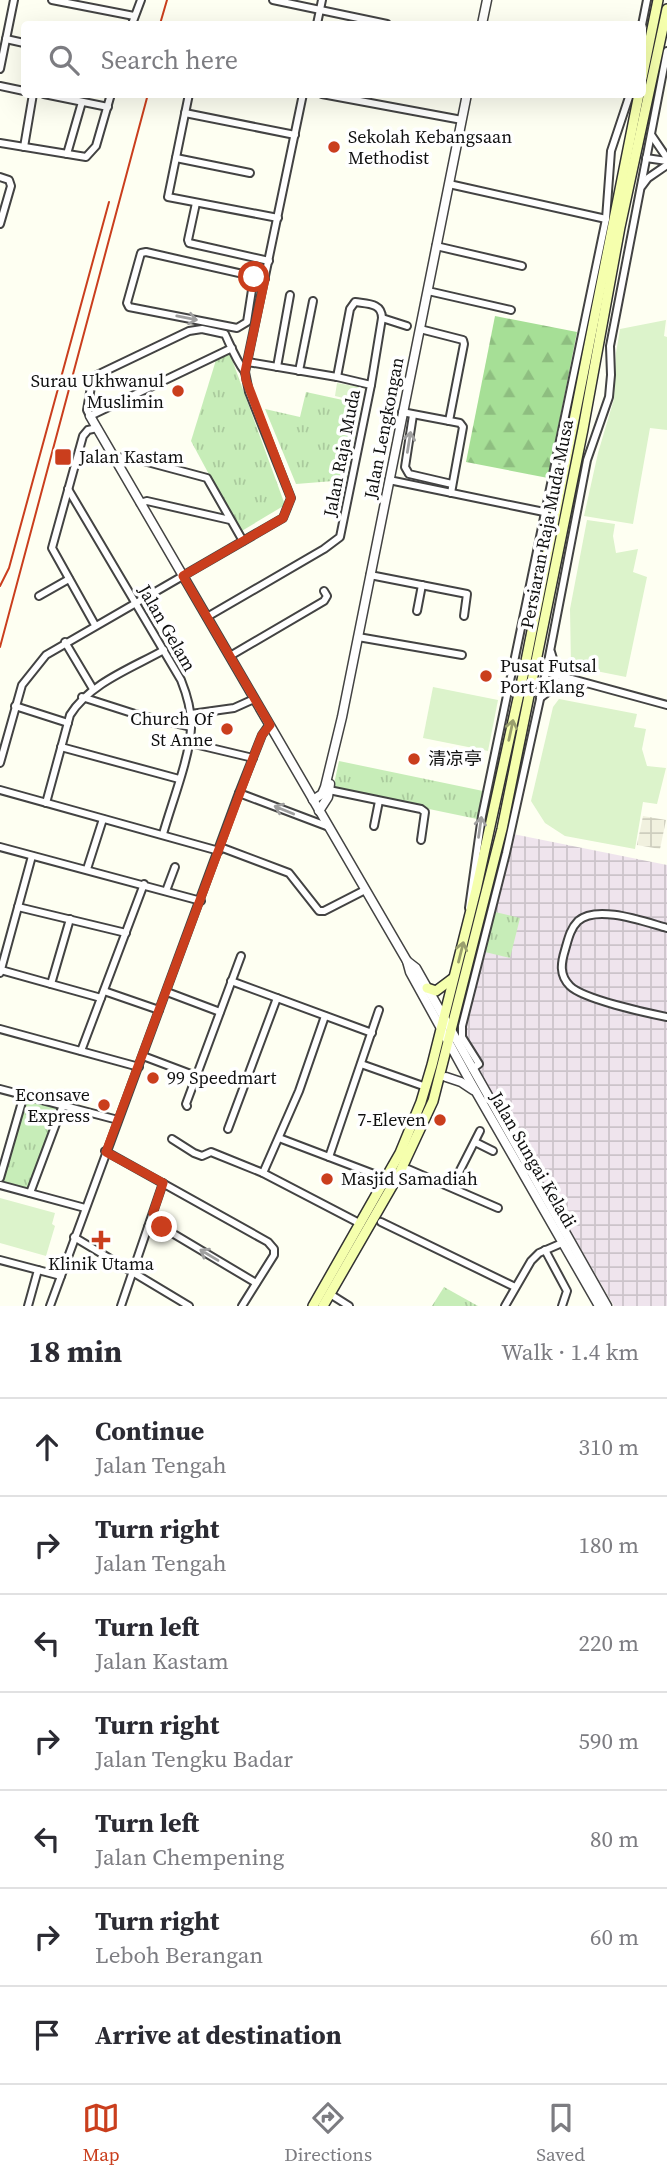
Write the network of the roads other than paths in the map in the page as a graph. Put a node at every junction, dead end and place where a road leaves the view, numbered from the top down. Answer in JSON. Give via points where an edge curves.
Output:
{"nodes":[{"id":1,"x":14,"y":0,"type":"edge"},
{"id":2,"x":52,"y":0,"type":"edge"},
{"id":3,"x":141,"y":0,"type":"edge"},
{"id":4,"x":273,"y":0,"type":"edge"},
{"id":5,"x":322,"y":0,"type":"edge"},
{"id":6,"x":486,"y":0,"type":"edge"},
{"id":7,"x":647,"y":0,"type":"edge"},
{"id":8,"x":658,"y":0,"type":"edge"},
{"id":9,"x":667,"y":9,"type":"edge"},
{"id":10,"x":320,"y":11,"type":"junction"},
{"id":11,"x":134,"y":16,"type":"junction"},
{"id":12,"x":133,"y":21,"type":"edge"},
{"id":13,"x":318,"y":21,"type":"edge"},
{"id":14,"x":372,"y":21,"type":"edge"},
{"id":15,"x":482,"y":21,"type":"edge"},
{"id":16,"x":643,"y":21,"type":"edge"},
{"id":17,"x":6,"y":39,"type":"junction"},
{"id":18,"x":21,"y":42,"type":"edge"},
{"id":19,"x":667,"y":51,"type":"edge"},
{"id":20,"x":646,"y":58,"type":"edge"},
{"id":21,"x":0,"y":69,"type":"edge"},
{"id":22,"x":0,"y":86,"type":"edge"},
{"id":23,"x":21,"y":90,"type":"edge"},
{"id":24,"x":32,"y":98,"type":"edge"},
{"id":25,"x":63,"y":98,"type":"edge"},
{"id":26,"x":110,"y":98,"type":"edge"},
{"id":27,"x":188,"y":98,"type":"edge"},
{"id":28,"x":302,"y":98,"type":"edge"},
{"id":29,"x":344,"y":98,"type":"edge"},
{"id":30,"x":466,"y":98,"type":"edge"},
{"id":31,"x":629,"y":98,"type":"edge"},
{"id":32,"x":638,"y":98,"type":"edge"},
{"id":33,"x":82,"y":102,"type":"junction"},
{"id":34,"x":108,"y":107,"type":"junction"},
{"id":35,"x":185,"y":113,"type":"junction"},
{"id":36,"x":462,"y":120,"type":"junction"},
{"id":37,"x":651,"y":134,"type":"junction"},
{"id":38,"x":295,"y":135,"type":"junction"},
{"id":39,"x":0,"y":142,"type":"edge"},
{"id":40,"x":24,"y":147,"type":"junction"},
{"id":41,"x":67,"y":154,"type":"junction"},
{"id":42,"x":176,"y":158,"type":"junction"},
{"id":43,"x":646,"y":158,"type":"junction"},
{"id":44,"x":667,"y":161,"type":"edge"},
{"id":45,"x":250,"y":173,"type":"dead end"},
{"id":46,"x":0,"y":177,"type":"edge"},
{"id":47,"x":449,"y":184,"type":"junction"},
{"id":48,"x":640,"y":189,"type":"junction"},
{"id":49,"x":196,"y":203,"type":"junction"},
{"id":50,"x":278,"y":218,"type":"junction"},
{"id":51,"x":606,"y":219,"type":"junction"},
{"id":52,"x":0,"y":224,"type":"edge"},
{"id":53,"x":436,"y":246,"type":"junction"},
{"id":54,"x":269,"y":261,"type":"junction"},
{"id":55,"x":522,"y":267,"type":"dead end"},
{"id":56,"x":254,"y":277,"type":"junction"},
{"id":57,"x":265,"y":279,"type":"junction"},
{"id":58,"x":428,"y":291,"type":"junction"},
{"id":59,"x":290,"y":295,"type":"dead end"},
{"id":60,"x":313,"y":301,"type":"dead end"},
{"id":61,"x":511,"y":310,"type":"dead end"},
{"id":62,"x":382,"y":318,"type":"junction"},
{"id":63,"x":407,"y":326,"type":"dead end"},
{"id":64,"x":420,"y":329,"type":"junction"},
{"id":65,"x":232,"y":348,"type":"junction"},
{"id":66,"x":248,"y":362,"type":"junction"},
{"id":67,"x":277,"y":368,"type":"junction"},
{"id":68,"x":299,"y":371,"type":"junction"},
{"id":69,"x":245,"y":372,"type":"junction"},
{"id":70,"x":337,"y":377,"type":"junction"},
{"id":71,"x":583,"y":377,"type":"junction"},
{"id":72,"x":371,"y":385,"type":"junction"},
{"id":73,"x":571,"y":393,"type":"junction"},
{"id":74,"x":402,"y":412,"type":"junction"},
{"id":75,"x":413,"y":415,"type":"junction"},
{"id":76,"x":90,"y":416,"type":"junction"},
{"id":77,"x":449,"y":421,"type":"junction"},
{"id":78,"x":97,"y":428,"type":"junction"},
{"id":79,"x":116,"y":460,"type":"junction"},
{"id":80,"x":389,"y":480,"type":"junction"},
{"id":81,"x":452,"y":484,"type":"junction"},
{"id":82,"x":68,"y":489,"type":"junction"},
{"id":83,"x":451,"y":493,"type":"junction"},
{"id":84,"x":141,"y":503,"type":"junction"},
{"id":85,"x":544,"y":512,"type":"junction"},
{"id":86,"x":230,"y":520,"type":"junction"},
{"id":87,"x":243,"y":541,"type":"junction"},
{"id":88,"x":370,"y":575,"type":"junction"},
{"id":89,"x":183,"y":576,"type":"junction"},
{"id":90,"x":69,"y":579,"type":"junction"},
{"id":91,"x":422,"y":585,"type":"junction"},
{"id":92,"x":324,"y":591,"type":"dead end"},
{"id":93,"x":39,"y":596,"type":"dead end"},
{"id":94,"x":135,"y":603,"type":"junction"},
{"id":95,"x":417,"y":611,"type":"dead end"},
{"id":96,"x":464,"y":615,"type":"dead end"},
{"id":97,"x":207,"y":617,"type":"junction"},
{"id":98,"x":95,"y":625,"type":"junction"},
{"id":99,"x":358,"y":637,"type":"junction"},
{"id":100,"x":65,"y":642,"type":"junction"},
{"id":101,"x":164,"y":650,"type":"junction"},
{"id":102,"x":550,"y":650,"type":"junction"},
{"id":103,"x":462,"y":655,"type":"dead end"},
{"id":104,"x":230,"y":656,"type":"junction"},
{"id":105,"x":545,"y":676,"type":"junction"},
{"id":106,"x":562,"y":680,"type":"junction"},
{"id":107,"x":93,"y":690,"type":"junction"},
{"id":108,"x":82,"y":697,"type":"junction"},
{"id":109,"x":539,"y":698,"type":"junction"},
{"id":110,"x":254,"y":699,"type":"junction"},
{"id":111,"x":667,"y":705,"type":"edge"},
{"id":112,"x":15,"y":706,"type":"junction"},
{"id":113,"x":191,"y":714,"type":"junction"},
{"id":114,"x":68,"y":723,"type":"junction"},
{"id":115,"x":270,"y":725,"type":"junction"},
{"id":116,"x":191,"y":727,"type":"junction"},
{"id":117,"x":190,"y":743,"type":"junction"},
{"id":118,"x":61,"y":747,"type":"junction"},
{"id":119,"x":253,"y":758,"type":"junction"},
{"id":120,"x":0,"y":763,"type":"edge"},
{"id":121,"x":331,"y":767,"type":"junction"},
{"id":122,"x":179,"y":779,"type":"junction"},
{"id":123,"x":0,"y":790,"type":"edge"},
{"id":124,"x":329,"y":790,"type":"junction"},
{"id":125,"x":239,"y":793,"type":"junction"},
{"id":126,"x":313,"y":800,"type":"junction"},
{"id":127,"x":379,"y":800,"type":"junction"},
{"id":128,"x":46,"y":803,"type":"junction"},
{"id":129,"x":320,"y":811,"type":"junction"},
{"id":130,"x":103,"y":819,"type":"junction"},
{"id":131,"x":374,"y":826,"type":"dead end"},
{"id":132,"x":329,"y":827,"type":"junction"},
{"id":133,"x":163,"y":834,"type":"junction"},
{"id":134,"x":421,"y":840,"type":"dead end"},
{"id":135,"x":0,"y":847,"type":"edge"},
{"id":136,"x":220,"y":849,"type":"junction"},
{"id":137,"x":32,"y":856,"type":"junction"},
{"id":138,"x":175,"y":867,"type":"dead end"},
{"id":139,"x":87,"y":869,"type":"junction"},
{"id":140,"x":144,"y":884,"type":"junction"},
{"id":141,"x":365,"y":890,"type":"junction"},
{"id":142,"x":166,"y":891,"type":"junction"},
{"id":143,"x":201,"y":901,"type":"junction"},
{"id":144,"x":18,"y":907,"type":"junction"},
{"id":145,"x":70,"y":919,"type":"junction"},
{"id":146,"x":469,"y":919,"type":"junction"},
{"id":147,"x":667,"y":928,"type":"edge"},
{"id":148,"x":126,"y":933,"type":"junction"},
{"id":149,"x":241,"y":956,"type":"dead end"},
{"id":150,"x":407,"y":961,"type":"junction"},
{"id":151,"x":0,"y":972,"type":"edge"},
{"id":152,"x":454,"y":976,"type":"junction"},
{"id":153,"x":472,"y":980,"type":"junction"},
{"id":154,"x":231,"y":981,"type":"junction"},
{"id":155,"x":51,"y":984,"type":"junction"},
{"id":156,"x":427,"y":988,"type":"junction"},
{"id":157,"x":167,"y":992,"type":"junction"},
{"id":158,"x":460,"y":994,"type":"junction"},
{"id":159,"x":103,"y":995,"type":"junction"},
{"id":160,"x":277,"y":998,"type":"junction"},
{"id":161,"x":159,"y":1010,"type":"junction"},
{"id":162,"x":380,"y":1010,"type":"dead end"},
{"id":163,"x":220,"y":1012,"type":"junction"},
{"id":164,"x":325,"y":1016,"type":"junction"},
{"id":165,"x":667,"y":1017,"type":"edge"},
{"id":166,"x":444,"y":1018,"type":"junction"},
{"id":167,"x":0,"y":1029,"type":"edge"},
{"id":168,"x":446,"y":1030,"type":"junction"},
{"id":169,"x":372,"y":1033,"type":"junction"},
{"id":170,"x":448,"y":1042,"type":"junction"},
{"id":171,"x":81,"y":1051,"type":"junction"},
{"id":172,"x":143,"y":1056,"type":"junction"},
{"id":173,"x":361,"y":1065,"type":"junction"},
{"id":174,"x":139,"y":1068,"type":"junction"},
{"id":175,"x":471,"y":1069,"type":"junction"},
{"id":176,"x":196,"y":1076,"type":"junction"},
{"id":177,"x":446,"y":1077,"type":"dead end"},
{"id":178,"x":426,"y":1087,"type":"junction"},
{"id":179,"x":0,"y":1089,"type":"edge"},
{"id":180,"x":475,"y":1091,"type":"junction"},
{"id":181,"x":24,"y":1095,"type":"junction"},
{"id":182,"x":62,"y":1105,"type":"junction"},
{"id":183,"x":187,"y":1106,"type":"dead end"},
{"id":184,"x":118,"y":1120,"type":"junction"},
{"id":185,"x":228,"y":1129,"type":"dead end"},
{"id":186,"x":480,"y":1131,"type":"dead end"},
{"id":187,"x":279,"y":1138,"type":"junction"},
{"id":188,"x":172,"y":1139,"type":"dead end"},
{"id":189,"x":475,"y":1142,"type":"junction"},
{"id":190,"x":493,"y":1151,"type":"dead end"},
{"id":191,"x":106,"y":1152,"type":"junction"},
{"id":192,"x":329,"y":1157,"type":"junction"},
{"id":193,"x":408,"y":1169,"type":"dead end"},
{"id":194,"x":263,"y":1173,"type":"junction"},
{"id":195,"x":0,"y":1178,"type":"edge"},
{"id":196,"x":387,"y":1179,"type":"junction"},
{"id":197,"x":163,"y":1183,"type":"junction"},
{"id":198,"x":0,"y":1185,"type":"edge"},
{"id":199,"x":452,"y":1186,"type":"junction"},
{"id":200,"x":30,"y":1193,"type":"junction"},
{"id":201,"x":85,"y":1208,"type":"junction"},
{"id":202,"x":498,"y":1208,"type":"dead end"},
{"id":203,"x":153,"y":1213,"type":"junction"},
{"id":204,"x":381,"y":1222,"type":"dead end"},
{"id":205,"x":361,"y":1224,"type":"junction"},
{"id":206,"x":148,"y":1227,"type":"junction"},
{"id":207,"x":162,"y":1227,"type":"junction"},
{"id":208,"x":74,"y":1237,"type":"junction"},
{"id":209,"x":562,"y":1243,"type":"junction"},
{"id":210,"x":545,"y":1250,"type":"junction"},
{"id":211,"x":0,"y":1260,"type":"edge"},
{"id":212,"x":38,"y":1270,"type":"junction"},
{"id":213,"x":131,"y":1272,"type":"junction"},
{"id":214,"x":61,"y":1276,"type":"junction"},
{"id":215,"x":256,"y":1283,"type":"junction"},
{"id":216,"x":515,"y":1287,"type":"junction"},
{"id":217,"x":334,"y":1296,"type":"junction"},
{"id":218,"x":28,"y":1306,"type":"edge"},
{"id":219,"x":50,"y":1306,"type":"edge"},
{"id":220,"x":121,"y":1306,"type":"edge"},
{"id":221,"x":189,"y":1306,"type":"edge"},
{"id":222,"x":242,"y":1306,"type":"edge"},
{"id":223,"x":313,"y":1306,"type":"edge"},
{"id":224,"x":323,"y":1306,"type":"edge"},
{"id":225,"x":349,"y":1306,"type":"edge"},
{"id":226,"x":505,"y":1306,"type":"edge"},
{"id":227,"x":562,"y":1306,"type":"edge"},
{"id":228,"x":599,"y":1306,"type":"edge"},
{"id":229,"x":607,"y":1306,"type":"edge"}],
"edges":[{"from":1,"to":17,"type":"street"},
{"from":2,"to":11,"type":"street"},
{"from":3,"to":11,"type":"street"},
{"from":4,"to":10,"type":"street"},
{"from":5,"to":10,"type":"street"},
{"from":6,"to":15,"type":"street"},
{"from":7,"to":16,"type":"street"},
{"from":8,"to":20,"type":"main road"},
{"from":9,"to":158,"type":"main road","name":"Persiaran Raja Muda Musa","via":[[508,804]]},
{"from":10,"to":13,"type":"street"},
{"from":10,"to":14,"type":"street"},
{"from":11,"to":12,"type":"street"},
{"from":17,"to":18,"type":"street"},
{"from":17,"to":21,"type":"street"},
{"from":19,"to":37,"type":"street"},
{"from":22,"to":23,"type":"street"},
{"from":24,"to":40,"type":"street"},
{"from":25,"to":33,"type":"street"},
{"from":26,"to":34,"type":"street"},
{"from":27,"to":35,"type":"street"},
{"from":28,"to":38,"type":"street"},
{"from":29,"to":36,"type":"street"},
{"from":30,"to":36,"type":"street","name":"Jalan Lengkongan"},
{"from":31,"to":51,"type":"street","via":[[610,157]]},
{"from":32,"to":71,"type":"main road","name":"Persiaran Raja Muda Musa"},
{"from":33,"to":34,"type":"street"},
{"from":33,"to":41,"type":"street"},
{"from":34,"to":41,"type":"street","via":[[93,150],[86,157]]},
{"from":35,"to":38,"type":"street"},
{"from":35,"to":42,"type":"street"},
{"from":36,"to":47,"type":"street","name":"Jalan Lengkongan"},
{"from":37,"to":43,"type":"street"},
{"from":37,"to":44,"type":"street"},
{"from":38,"to":50,"type":"street"},
{"from":39,"to":40,"type":"street"},
{"from":40,"to":41,"type":"street"},
{"from":42,"to":45,"type":"street"},
{"from":42,"to":49,"type":"street","via":[[168,197]]},
{"from":43,"to":44,"type":"street"},
{"from":43,"to":48,"type":"street"},
{"from":44,"to":48,"type":"street"},
{"from":46,"to":52,"type":"street","via":[[11,186]]},
{"from":47,"to":51,"type":"street"},
{"from":47,"to":53,"type":"street","name":"Jalan Lengkongan"},
{"from":48,"to":102,"type":"street","via":[[610,346],[609,397],[587,460]]},
{"from":49,"to":50,"type":"street"},
{"from":49,"to":54,"type":"street","via":[[189,243]]},
{"from":50,"to":54,"type":"street"},
{"from":51,"to":73,"type":"street"},
{"from":53,"to":55,"type":"street"},
{"from":53,"to":58,"type":"street","name":"Jalan Lengkongan"},
{"from":54,"to":57,"type":"street"},
{"from":56,"to":56,"type":"street","one_way":true,"via":[[141,253],[127,303],[237,328],[247,322]]},
{"from":56,"to":57,"type":"street"},
{"from":57,"to":66,"type":"street"},
{"from":58,"to":61,"type":"street"},
{"from":58,"to":64,"type":"street","name":"Jalan Lengkongan"},
{"from":59,"to":67,"type":"street"},
{"from":60,"to":68,"type":"street"},
{"from":62,"to":63,"type":"street"},
{"from":62,"to":70,"type":"street","via":[[377,305],[355,302]]},
{"from":62,"to":72,"type":"street"},
{"from":64,"to":74,"type":"street","name":"Jalan Lengkongan"},
{"from":64,"to":77,"type":"street","via":[[463,340]]},
{"from":65,"to":69,"type":"street"},
{"from":65,"to":76,"type":"street"},
{"from":65,"to":76,"type":"street","via":[[225,334],[202,328],[114,366],[92,381],[86,405]]},
{"from":66,"to":67,"type":"street","name":"Jalan Raja Muda"},
{"from":66,"to":69,"type":"street"},
{"from":67,"to":68,"type":"street","name":"Jalan Raja Muda"},
{"from":68,"to":70,"type":"street","name":"Jalan Raja Muda"},
{"from":69,"to":87,"type":"street","via":[[291,498],[283,518]]},
{"from":70,"to":72,"type":"street","name":"Jalan Raja Muda"},
{"from":71,"to":73,"type":"main road"},
{"from":146,"to":71,"type":"main road","name":"Persiaran Raja Muda Musa","one_way":true},
{"from":72,"to":97,"type":"street","name":"Jalan Raja Muda","via":[[340,537]]},
{"from":73,"to":85,"type":"street"},
{"from":74,"to":75,"type":"street"},
{"from":74,"to":80,"type":"street","name":"Jalan Lengkongan"},
{"from":75,"to":77,"type":"street"},
{"from":81,"to":75,"type":"street","one_way":true,"via":[[406,471]]},
{"from":76,"to":78,"type":"street"},
{"from":77,"to":81,"type":"street","via":[[460,423],[464,432]]},
{"from":78,"to":79,"type":"street"},
{"from":78,"to":82,"type":"street","via":[[83,436]]},
{"from":79,"to":84,"type":"street"},
{"from":79,"to":86,"type":"street","via":[[125,456],[206,478]]},
{"from":80,"to":83,"type":"street"},
{"from":80,"to":88,"type":"street","name":"Jalan Lengkongan"},
{"from":81,"to":83,"type":"street"},
{"from":82,"to":90,"type":"street","via":[[52,548]]},
{"from":82,"to":94,"type":"street","name":"Jalan Gelam"},
{"from":83,"to":85,"type":"street"},
{"from":84,"to":86,"type":"street"},
{"from":84,"to":89,"type":"street"},
{"from":146,"to":85,"type":"street","one_way":true,"via":[[482,816]]},
{"from":86,"to":87,"type":"street"},
{"from":87,"to":89,"type":"street"},
{"from":88,"to":91,"type":"street"},
{"from":88,"to":99,"type":"street","name":"Jalan Lengkongan"},
{"from":89,"to":94,"type":"street"},
{"from":89,"to":97,"type":"street"},
{"from":90,"to":93,"type":"street"},
{"from":90,"to":98,"type":"street"},
{"from":91,"to":95,"type":"street"},
{"from":91,"to":96,"type":"street","via":[[467,594]]},
{"from":92,"to":104,"type":"street","via":[[324,601]]},
{"from":94,"to":98,"type":"street"},
{"from":94,"to":101,"type":"street","name":"Jalan Gelam"},
{"from":97,"to":104,"type":"street"},
{"from":98,"to":100,"type":"street"},
{"from":99,"to":103,"type":"street"},
{"from":99,"to":121,"type":"street","name":"Jalan Lengkongan"},
{"from":100,"to":107,"type":"street"},
{"from":100,"to":112,"type":"street","via":[[33,669]]},
{"from":101,"to":107,"type":"street"},
{"from":101,"to":113,"type":"street","name":"Jalan Gelam","via":[[181,680]]},
{"from":102,"to":105,"type":"street"},
{"from":102,"to":106,"type":"street"},
{"from":104,"to":110,"type":"street"},
{"from":105,"to":106,"type":"street"},
{"from":105,"to":109,"type":"street"},
{"from":106,"to":109,"type":"street"},
{"from":106,"to":111,"type":"street"},
{"from":107,"to":108,"type":"street"},
{"from":108,"to":114,"type":"street"},
{"from":108,"to":116,"type":"street"},
{"from":109,"to":153,"type":"street","via":[[506,853]]},
{"from":110,"to":113,"type":"street","via":[[234,708]]},
{"from":110,"to":115,"type":"street"},
{"from":112,"to":114,"type":"street"},
{"from":112,"to":120,"type":"street"},
{"from":113,"to":116,"type":"street","name":"Jalan Gelam"},
{"from":114,"to":118,"type":"street"},
{"from":115,"to":119,"type":"street"},
{"from":115,"to":126,"type":"street"},
{"from":116,"to":117,"type":"street","name":"Jalan Gelam"},
{"from":117,"to":119,"type":"street"},
{"from":117,"to":122,"type":"street","name":"Jalan Gelam"},
{"from":118,"to":122,"type":"street"},
{"from":118,"to":128,"type":"street"},
{"from":119,"to":125,"type":"street"},
{"from":121,"to":124,"type":"street","name":"Jalan Lengkongan"},
{"from":121,"to":126,"type":"street","name":"Jalan Lengkongan","via":[[322,794]]},
{"from":122,"to":133,"type":"street","name":"Jalan Gelam"},
{"from":123,"to":128,"type":"street"},
{"from":124,"to":127,"type":"street"},
{"from":124,"to":129,"type":"street","name":"Jalan Lengkongan"},
{"from":132,"to":125,"type":"street","one_way":true},
{"from":125,"to":136,"type":"street"},
{"from":126,"to":129,"type":"street"},
{"from":127,"to":131,"type":"street"},
{"from":127,"to":134,"type":"street","via":[[425,812]]},
{"from":128,"to":130,"type":"street"},
{"from":129,"to":132,"type":"street"},
{"from":130,"to":133,"type":"street"},
{"from":130,"to":139,"type":"street"},
{"from":132,"to":141,"type":"street"},
{"from":133,"to":136,"type":"street"},
{"from":135,"to":137,"type":"street"},
{"from":136,"to":141,"type":"street","via":[[289,873],[319,911]]},
{"from":136,"to":143,"type":"street"},
{"from":137,"to":139,"type":"street"},
{"from":137,"to":144,"type":"street"},
{"from":138,"to":142,"type":"street"},
{"from":139,"to":140,"type":"street"},
{"from":140,"to":142,"type":"street"},
{"from":140,"to":148,"type":"street"},
{"from":141,"to":150,"type":"street"},
{"from":142,"to":143,"type":"street"},
{"from":143,"to":157,"type":"street"},
{"from":144,"to":145,"type":"street"},
{"from":144,"to":151,"type":"street"},
{"from":145,"to":148,"type":"street"},
{"from":145,"to":155,"type":"street"},
{"from":152,"to":146,"type":"main road","name":"Persiaran Raja Muda Musa","one_way":true},
{"from":147,"to":165,"type":"street","via":[[592,914],[574,926],[562,962],[571,988]]},
{"from":148,"to":159,"type":"street"},
{"from":149,"to":154,"type":"street"},
{"from":150,"to":156,"type":"street"},
{"from":150,"to":168,"type":"street"},
{"from":151,"to":155,"type":"street"},
{"from":152,"to":156,"type":"main road","via":[[436,990]]},
{"from":152,"to":166,"type":"main road","name":"Persiaran Raja Muda Musa"},
{"from":153,"to":158,"type":"main road"},
{"from":153,"to":175,"type":"street","via":[[461,1033],[479,1064]]},
{"from":154,"to":160,"type":"street"},
{"from":154,"to":163,"type":"street"},
{"from":155,"to":159,"type":"street"},
{"from":156,"to":166,"type":"street"},
{"from":157,"to":161,"type":"street"},
{"from":157,"to":163,"type":"street"},
{"from":158,"to":168,"type":"main road","name":"Persiaran Raja Muda Musa"},
{"from":159,"to":161,"type":"street"},
{"from":159,"to":171,"type":"street"},
{"from":160,"to":164,"type":"street"},
{"from":160,"to":185,"type":"street"},
{"from":161,"to":172,"type":"street"},
{"from":162,"to":169,"type":"street"},
{"from":163,"to":176,"type":"street"},
{"from":164,"to":169,"type":"street"},
{"from":164,"to":187,"type":"street"},
{"from":166,"to":168,"type":"main road","name":"Persiaran Raja Muda Musa"},
{"from":167,"to":171,"type":"street"},
{"from":168,"to":170,"type":"main road","name":"Persiaran Raja Muda Musa"},
{"from":168,"to":175,"type":"street","name":"Jalan Sungai Keladi"},
{"from":168,"to":178,"type":"main road","name":"Persiaran Raja Muda Musa"},
{"from":169,"to":173,"type":"street"},
{"from":170,"to":180,"type":"street","name":"Jalan Sungai Keladi"},
{"from":170,"to":217,"type":"main road","name":"Persiaran Raja Muda Musa","via":[[433,1101],[418,1136]]},
{"from":171,"to":174,"type":"street"},
{"from":172,"to":174,"type":"street"},
{"from":172,"to":176,"type":"street"},
{"from":173,"to":178,"type":"street"},
{"from":173,"to":192,"type":"street"},
{"from":174,"to":184,"type":"street"},
{"from":175,"to":229,"type":"street","name":"Jalan Sungai Keladi"},
{"from":176,"to":183,"type":"street"},
{"from":177,"to":180,"type":"street"},
{"from":178,"to":196,"type":"main road","name":"Persiaran Raja Muda Musa"},
{"from":179,"to":181,"type":"street"},
{"from":180,"to":209,"type":"street","name":"Jalan Sungai Keladi"},
{"from":181,"to":182,"type":"street"},
{"from":181,"to":195,"type":"street"},
{"from":182,"to":184,"type":"street"},
{"from":182,"to":200,"type":"street"},
{"from":184,"to":191,"type":"street"},
{"from":186,"to":189,"type":"street"},
{"from":187,"to":192,"type":"street"},
{"from":187,"to":194,"type":"street"},
{"from":188,"to":194,"type":"street","via":[[202,1156],[211,1152]]},
{"from":189,"to":190,"type":"street"},
{"from":189,"to":199,"type":"street"},
{"from":191,"to":197,"type":"street"},
{"from":191,"to":201,"type":"street"},
{"from":192,"to":196,"type":"street"},
{"from":193,"to":199,"type":"street"},
{"from":194,"to":205,"type":"street"},
{"from":196,"to":205,"type":"main road","name":"Persiaran Raja Muda Musa"},
{"from":197,"to":203,"type":"street"},
{"from":197,"to":215,"type":"street","via":[[268,1242],[274,1255]]},
{"from":198,"to":200,"type":"street"},
{"from":199,"to":202,"type":"street"},
{"from":200,"to":201,"type":"street"},
{"from":201,"to":208,"type":"street"},
{"from":203,"to":206,"type":"street"},
{"from":203,"to":207,"type":"street"},
{"from":204,"to":216,"type":"street"},
{"from":205,"to":223,"type":"main road","name":"Persiaran Raja Muda Musa"},
{"from":206,"to":207,"type":"street"},
{"from":206,"to":213,"type":"street"},
{"from":215,"to":207,"type":"street","one_way":true},
{"from":208,"to":213,"type":"street"},
{"from":208,"to":214,"type":"street"},
{"from":209,"to":210,"type":"street"},
{"from":209,"to":228,"type":"street","name":"Jalan Sungai Keladi"},
{"from":210,"to":216,"type":"street","via":[[531,1261]]},
{"from":210,"to":227,"type":"street","via":[[567,1292]]},
{"from":211,"to":212,"type":"street"},
{"from":212,"to":214,"type":"street"},
{"from":212,"to":218,"type":"street"},
{"from":213,"to":220,"type":"street"},
{"from":213,"to":221,"type":"street"},
{"from":214,"to":219,"type":"street"},
{"from":215,"to":222,"type":"street"},
{"from":216,"to":226,"type":"street"},
{"from":217,"to":224,"type":"main road","name":"Persiaran Raja Muda Musa"},
{"from":217,"to":225,"type":"street"}]}
